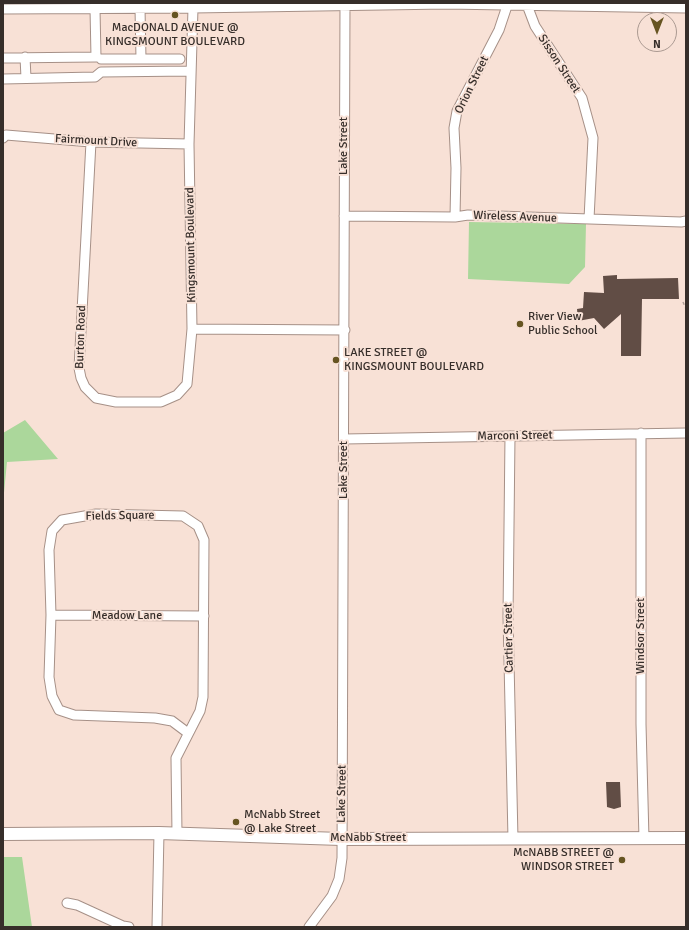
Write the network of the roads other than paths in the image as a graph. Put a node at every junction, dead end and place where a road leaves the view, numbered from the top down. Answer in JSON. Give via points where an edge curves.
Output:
{"nodes":[{"id":1,"x":345,"y":4,"type":"edge"},
{"id":2,"x":527,"y":5,"type":"junction"},
{"id":3,"x":507,"y":6,"type":"junction"},
{"id":4,"x":140,"y":8,"type":"junction"},
{"id":5,"x":193,"y":8,"type":"junction"},
{"id":6,"x":686,"y":8,"type":"edge"},
{"id":7,"x":3,"y":9,"type":"edge"},
{"id":8,"x":94,"y":9,"type":"junction"},
{"id":9,"x":3,"y":58,"type":"edge"},
{"id":10,"x":25,"y":58,"type":"junction"},
{"id":11,"x":101,"y":59,"type":"dead end"},
{"id":12,"x":141,"y":59,"type":"junction"},
{"id":13,"x":180,"y":59,"type":"dead end"},
{"id":14,"x":191,"y":71,"type":"junction"},
{"id":15,"x":26,"y":78,"type":"junction"},
{"id":16,"x":3,"y":79,"type":"edge"},
{"id":17,"x":3,"y":138,"type":"edge"},
{"id":18,"x":91,"y":142,"type":"junction"},
{"id":19,"x":189,"y":144,"type":"junction"},
{"id":20,"x":344,"y":216,"type":"junction"},
{"id":21,"x":455,"y":217,"type":"junction"},
{"id":22,"x":589,"y":219,"type":"junction"},
{"id":23,"x":686,"y":221,"type":"edge"},
{"id":24,"x":192,"y":330,"type":"junction"},
{"id":25,"x":345,"y":330,"type":"junction"},
{"id":26,"x":686,"y":433,"type":"edge"},
{"id":27,"x":641,"y":434,"type":"junction"},
{"id":28,"x":510,"y":436,"type":"junction"},
{"id":29,"x":344,"y":439,"type":"junction"},
{"id":30,"x":51,"y":615,"type":"junction"},
{"id":31,"x":204,"y":616,"type":"junction"},
{"id":32,"x":188,"y":733,"type":"junction"},
{"id":33,"x":3,"y":834,"type":"edge"},
{"id":34,"x":159,"y":834,"type":"junction"},
{"id":35,"x":177,"y":834,"type":"junction"},
{"id":36,"x":686,"y":838,"type":"edge"},
{"id":37,"x":341,"y":839,"type":"junction"},
{"id":38,"x":513,"y":839,"type":"junction"},
{"id":39,"x":644,"y":839,"type":"junction"},
{"id":40,"x":67,"y":903,"type":"dead end"},
{"id":41,"x":129,"y":927,"type":"edge"},
{"id":42,"x":157,"y":927,"type":"edge"},
{"id":43,"x":309,"y":927,"type":"edge"}],
"edges":[{"from":1,"to":3,"type":"street"},
{"from":1,"to":5,"type":"street"},
{"from":1,"to":20,"type":"street","name":"Lake Street"},
{"from":2,"to":3,"type":"street"},
{"from":2,"to":6,"type":"street"},
{"from":2,"to":22,"type":"street","name":"Sisson Street","via":[[535,26],[582,98],[590,124],[593,138]]},
{"from":3,"to":21,"type":"street","name":"Orion Street","via":[[499,30],[457,110],[454,128]]},
{"from":4,"to":5,"type":"street"},
{"from":4,"to":8,"type":"street"},
{"from":4,"to":12,"type":"street"},
{"from":5,"to":14,"type":"street","name":"Kingsmount Boulevard"},
{"from":7,"to":8,"type":"street"},
{"from":8,"to":10,"type":"street","via":[[96,57]]},
{"from":9,"to":10,"type":"street"},
{"from":10,"to":15,"type":"street"},
{"from":11,"to":12,"type":"street"},
{"from":12,"to":13,"type":"street"},
{"from":14,"to":15,"type":"street","via":[[101,72],[95,77]]},
{"from":14,"to":19,"type":"street","name":"Kingsmount Boulevard"},
{"from":15,"to":16,"type":"street"},
{"from":17,"to":18,"type":"street","name":"Fairmount Drive","via":[[6,135]]},
{"from":18,"to":19,"type":"street","name":"Fairmount Drive"},
{"from":18,"to":24,"type":"street","name":"Burton Road","via":[[79,368],[85,387],[96,398],[116,402],[161,402],[177,395],[187,384]]},
{"from":19,"to":24,"type":"street","name":"Kingsmount Boulevard"},
{"from":20,"to":21,"type":"street","name":"Wireless Avenue"},
{"from":20,"to":25,"type":"street","name":"Lake Street"},
{"from":21,"to":22,"type":"street","name":"Wireless Avenue","via":[[468,215]]},
{"from":22,"to":23,"type":"street","name":"Wireless Avenue"},
{"from":24,"to":25,"type":"street"},
{"from":25,"to":29,"type":"street","name":"Lake Street"},
{"from":26,"to":27,"type":"street","name":"Marconi Street"},
{"from":27,"to":28,"type":"street","name":"Marconi Street"},
{"from":27,"to":39,"type":"street","name":"Windsor Street","via":[[641,724]]},
{"from":28,"to":29,"type":"street","name":"Marconi Street"},
{"from":28,"to":38,"type":"street","name":"Cartier Street","via":[[508,617]]},
{"from":29,"to":37,"type":"street","name":"Lake Street"},
{"from":30,"to":31,"type":"street","name":"Meadow Lane"},
{"from":30,"to":31,"type":"street","name":"Fields Square","via":[[49,550],[52,531],[62,520],[96,514],[183,516],[198,526],[204,540]]},
{"from":30,"to":32,"type":"street","name":"Fields Square","via":[[49,677],[52,696],[58,710],[74,715],[172,721]]},
{"from":31,"to":32,"type":"street","name":"Fields Square","via":[[203,697],[200,711]]},
{"from":32,"to":35,"type":"street","name":"Fields Square","via":[[176,758]]},
{"from":33,"to":34,"type":"main road","name":"McNabb Street"},
{"from":34,"to":35,"type":"main road","name":"McNabb Street"},
{"from":34,"to":42,"type":"street"},
{"from":35,"to":37,"type":"main road","name":"McNabb Street"},
{"from":36,"to":39,"type":"main road","name":"McNabb Street"},
{"from":37,"to":38,"type":"main road","name":"McNabb Street"},
{"from":37,"to":43,"type":"street","name":"Lake Street","via":[[339,878],[332,896]]},
{"from":38,"to":39,"type":"main road","name":"McNabb Street"},
{"from":40,"to":41,"type":"street","via":[[77,904]]}]}
